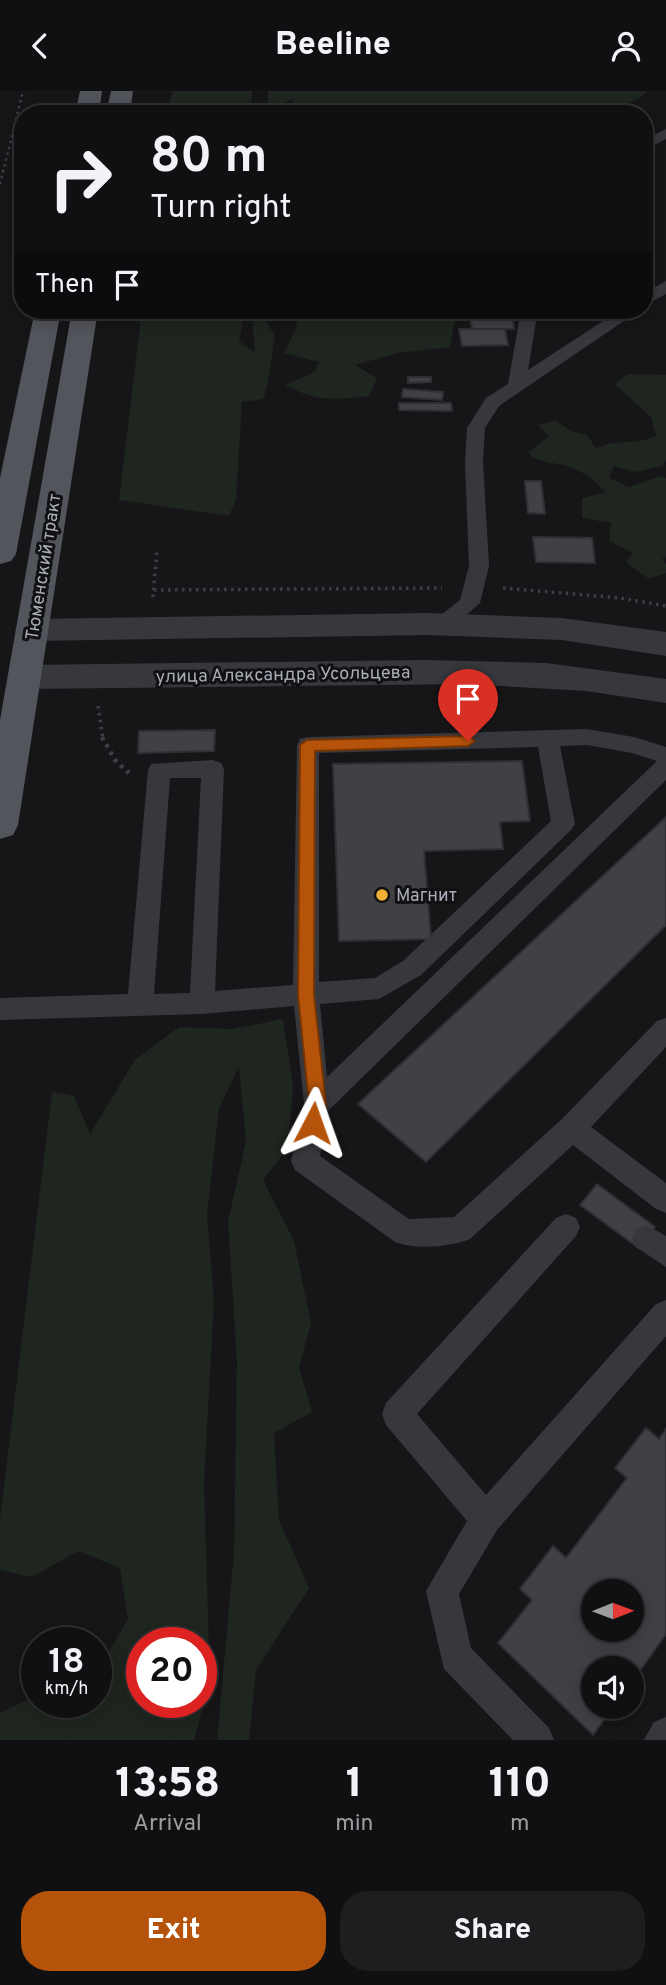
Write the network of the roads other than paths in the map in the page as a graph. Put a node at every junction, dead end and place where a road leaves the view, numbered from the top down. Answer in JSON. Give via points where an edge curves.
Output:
{"nodes":[{"id":1,"x":46,"y":319,"type":"edge"},
{"id":2,"x":84,"y":319,"type":"edge"},
{"id":3,"x":527,"y":319,"type":"edge"},
{"id":4,"x":618,"y":319,"type":"edge"},
{"id":5,"x":516,"y":387,"type":"junction"},
{"id":6,"x":0,"y":554,"type":"edge"},
{"id":7,"x":428,"y":624,"type":"junction"},
{"id":8,"x":32,"y":629,"type":"junction"},
{"id":9,"x":666,"y":644,"type":"edge"},
{"id":10,"x":25,"y":677,"type":"junction"},
{"id":11,"x":666,"y":691,"type":"edge"},
{"id":12,"x":548,"y":739,"type":"junction"},
{"id":13,"x":666,"y":756,"type":"edge"},
{"id":14,"x":666,"y":766,"type":"edge"},
{"id":15,"x":0,"y":825,"type":"edge"},
{"id":16,"x":306,"y":995,"type":"junction"},
{"id":17,"x":202,"y":1003,"type":"junction"},
{"id":18,"x":140,"y":1004,"type":"junction"},
{"id":19,"x":0,"y":1009,"type":"edge"},
{"id":20,"x":666,"y":1028,"type":"edge"},
{"id":21,"x":317,"y":1104,"type":"junction"},
{"id":22,"x":572,"y":1128,"type":"junction"},
{"id":23,"x":666,"y":1200,"type":"edge"},
{"id":24,"x":566,"y":1227,"type":"dead end"},
{"id":25,"x":666,"y":1314,"type":"edge"},
{"id":26,"x":486,"y":1519,"type":"junction"},
{"id":27,"x":666,"y":1734,"type":"edge"},
{"id":28,"x":537,"y":1740,"type":"edge"},
{"id":29,"x":661,"y":1740,"type":"edge"}],
"edges":[{"from":1,"to":6,"type":"main road"},
{"from":2,"to":8,"type":"main road","name":"Тюменский тракт"},
{"from":3,"to":5,"type":"lane"},
{"from":4,"to":5,"type":"lane"},
{"from":5,"to":7,"type":"lane","via":[[492,403],[476,428],[479,566],[470,603],[448,620]]},
{"from":7,"to":8,"type":"street"},
{"from":7,"to":9,"type":"street","via":[[562,629]]},
{"from":8,"to":10,"type":"main road","name":"Тюменский тракт"},
{"from":10,"to":11,"type":"street","name":"улица Александра Усольцева","via":[[531,673],[619,681]]},
{"from":10,"to":15,"type":"main road","name":"Тюменский тракт"},
{"from":12,"to":13,"type":"lane","via":[[587,737]]},
{"from":12,"to":16,"type":"lane","via":[[564,824],[412,968],[379,988]]},
{"from":12,"to":16,"type":"lane","via":[[307,745]]},
{"from":14,"to":21,"type":"lane"},
{"from":16,"to":17,"type":"lane"},
{"from":16,"to":21,"type":"lane"},
{"from":17,"to":18,"type":"lane"},
{"from":17,"to":18,"type":"lane","via":[[213,769],[159,770]]},
{"from":18,"to":19,"type":"lane"},
{"from":20,"to":22,"type":"lane"},
{"from":21,"to":22,"type":"lane","via":[[305,1161],[405,1233],[460,1230]]},
{"from":22,"to":23,"type":"lane"},
{"from":24,"to":26,"type":"lane","via":[[397,1414]]},
{"from":25,"to":26,"type":"lane"},
{"from":26,"to":28,"type":"lane","via":[[442,1591],[456,1657]]},
{"from":27,"to":29,"type":"lane"}]}
